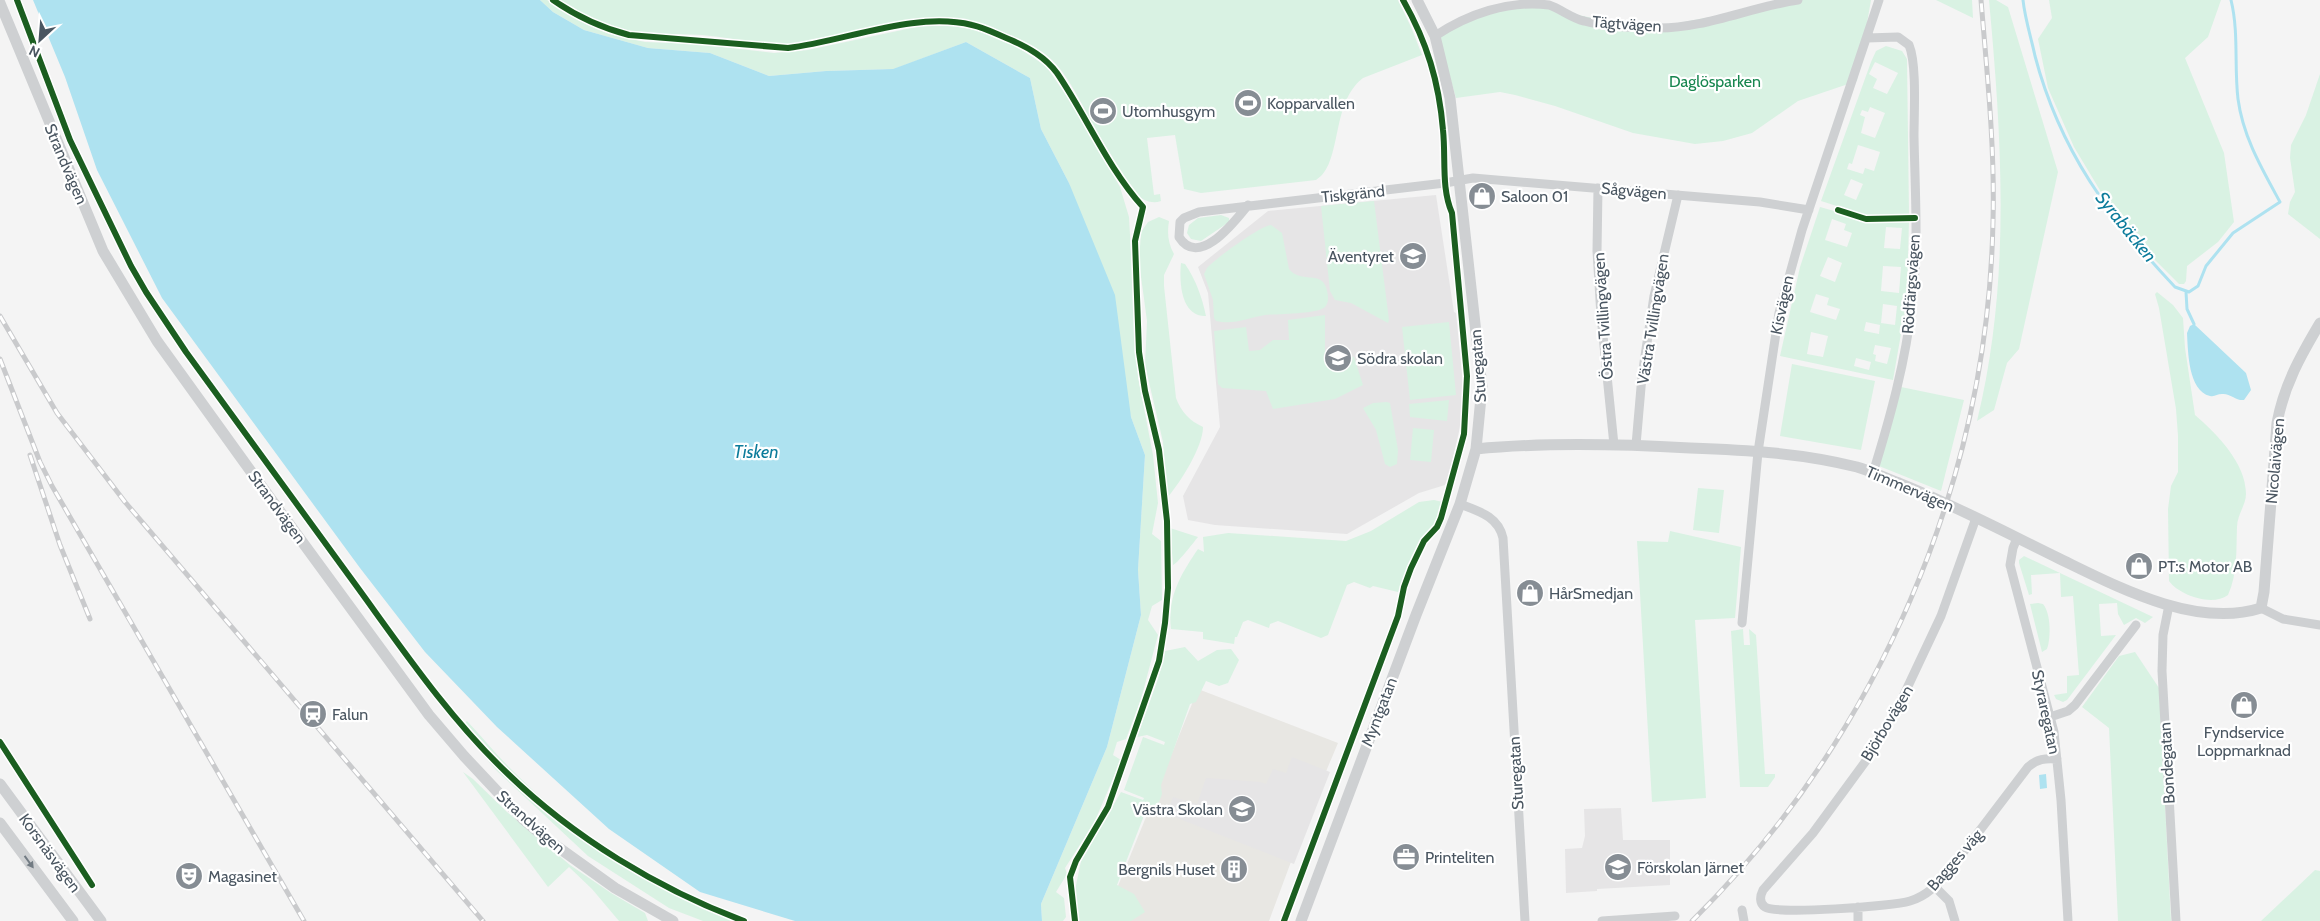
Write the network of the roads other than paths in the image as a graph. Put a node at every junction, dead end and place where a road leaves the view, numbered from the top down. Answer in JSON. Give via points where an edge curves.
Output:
{"nodes":[{"id":1,"x":1417,"y":0,"type":"edge"},
{"id":2,"x":1798,"y":0,"type":"edge"},
{"id":3,"x":1879,"y":0,"type":"edge"},
{"id":4,"x":0,"y":3,"type":"edge"},
{"id":5,"x":1557,"y":4,"type":"edge"},
{"id":6,"x":1435,"y":36,"type":"junction"},
{"id":7,"x":1867,"y":38,"type":"junction"},
{"id":8,"x":1458,"y":180,"type":"junction"},
{"id":9,"x":1598,"y":188,"type":"junction"},
{"id":10,"x":1678,"y":195,"type":"junction"},
{"id":11,"x":1248,"y":205,"type":"junction"},
{"id":12,"x":1809,"y":210,"type":"junction"},
{"id":13,"x":2320,"y":323,"type":"edge"},
{"id":14,"x":1614,"y":445,"type":"junction"},
{"id":15,"x":1636,"y":445,"type":"junction"},
{"id":16,"x":1476,"y":449,"type":"junction"},
{"id":17,"x":1758,"y":452,"type":"junction"},
{"id":18,"x":1873,"y":473,"type":"junction"},
{"id":19,"x":1460,"y":504,"type":"junction"},
{"id":20,"x":1976,"y":518,"type":"junction"},
{"id":21,"x":2017,"y":538,"type":"junction"},
{"id":22,"x":2170,"y":605,"type":"junction"},
{"id":23,"x":2261,"y":608,"type":"junction"},
{"id":24,"x":1742,"y":623,"type":"dead end"},
{"id":25,"x":2136,"y":624,"type":"dead end"},
{"id":26,"x":2320,"y":625,"type":"edge"},
{"id":27,"x":2050,"y":717,"type":"junction"},
{"id":28,"x":2057,"y":759,"type":"junction"},
{"id":29,"x":0,"y":784,"type":"edge"},
{"id":30,"x":0,"y":822,"type":"edge"},
{"id":31,"x":1935,"y":887,"type":"junction"},
{"id":32,"x":1763,"y":905,"type":"joint"},
{"id":33,"x":1858,"y":907,"type":"junction"},
{"id":34,"x":1742,"y":910,"type":"dead end"},
{"id":35,"x":1674,"y":916,"type":"dead end"},
{"id":36,"x":73,"y":921,"type":"edge"},
{"id":37,"x":100,"y":921,"type":"edge"},
{"id":38,"x":672,"y":921,"type":"edge"},
{"id":39,"x":1301,"y":921,"type":"edge"},
{"id":40,"x":1525,"y":921,"type":"edge"},
{"id":41,"x":1602,"y":921,"type":"edge"},
{"id":42,"x":1744,"y":921,"type":"edge"},
{"id":43,"x":1858,"y":921,"type":"edge"},
{"id":44,"x":1955,"y":921,"type":"edge"},
{"id":45,"x":2068,"y":921,"type":"edge"},
{"id":46,"x":2176,"y":921,"type":"edge"}],
"edges":[{"from":1,"to":6,"type":"street","name":"Sturegatan"},
{"from":2,"to":5,"type":"street","name":"Tägtvägen","via":[[1706,22],[1658,28],[1598,24],[1574,18]]},
{"from":3,"to":7,"type":"street","name":"Kisvägen"},
{"from":4,"to":38,"type":"street","name":"Strandvägen","via":[[103,251],[153,336],[265,492],[429,715],[523,819],[615,888]]},
{"from":5,"to":6,"type":"street","name":"Tägtvägen","via":[[1501,4],[1460,20]]},
{"from":6,"to":8,"type":"street","name":"Sturegatan","via":[[1450,98]]},
{"from":7,"to":12,"type":"street","name":"Kisvägen"},
{"from":7,"to":18,"type":"street","name":"Rödfärgsvägen","via":[[1898,37],[1909,45],[1913,62],[1914,105],[1915,265],[1912,303],[1892,410]]},
{"from":8,"to":9,"type":"street","name":"Sågvägen","via":[[1472,178]]},
{"from":8,"to":11,"type":"street","name":"Tiskgränd"},
{"from":8,"to":16,"type":"street","name":"Sturegatan","via":[[1482,388]]},
{"from":9,"to":10,"type":"street","name":"Sågvägen"},
{"from":9,"to":14,"type":"street","name":"Östra Tvillingvägen","via":[[1601,316]]},
{"from":10,"to":12,"type":"street","name":"Sågvägen"},
{"from":10,"to":15,"type":"street","name":"Västra Tvillingvägen","via":[[1654,296]]},
{"from":11,"to":11,"type":"street","name":"Tiskgränd","via":[[1217,238],[1199,249],[1189,247],[1179,237],[1180,222],[1191,214]]},
{"from":12,"to":17,"type":"street","name":"Kisvägen","via":[[1779,314]]},
{"from":13,"to":23,"type":"street","name":"Nicolaivägen","via":[[2294,366],[2281,398]]},
{"from":14,"to":15,"type":"street","name":"Timmervägen"},
{"from":14,"to":16,"type":"street","name":"Timmervägen"},
{"from":15,"to":17,"type":"street","name":"Timmervägen"},
{"from":16,"to":19,"type":"street","name":"Sturegatan"},
{"from":17,"to":18,"type":"street","name":"Timmervägen","via":[[1838,462]]},
{"from":17,"to":24,"type":"street","name":"Kisvägen"},
{"from":18,"to":20,"type":"street","name":"Timmervägen","via":[[1947,502]]},
{"from":19,"to":39,"type":"street","name":"Myntgatan","via":[[1418,607]]},
{"from":19,"to":40,"type":"street","name":"Sturegatan","via":[[1485,514],[1498,526],[1502,538]]},
{"from":20,"to":21,"type":"street","name":"Timmervägen"},
{"from":20,"to":32,"type":"street","name":"Björbovägen","via":[[1941,616],[1901,702],[1868,758],[1813,833],[1763,890]]},
{"from":21,"to":22,"type":"street","name":"Timmervägen","via":[[2115,586]]},
{"from":21,"to":27,"type":"street","name":"Styraregatan","via":[[2010,566]]},
{"from":22,"to":23,"type":"street","name":"Timmervägen","via":[[2236,614]]},
{"from":22,"to":46,"type":"street","name":"Bondegatan","via":[[2163,635],[2162,671]]},
{"from":23,"to":26,"type":"street","via":[[2283,619]]},
{"from":25,"to":27,"type":"street","via":[[2075,705]]},
{"from":27,"to":28,"type":"street","name":"Styraregatan"},
{"from":28,"to":31,"type":"street","name":"Bagges väg","via":[[2045,758],[2028,767]]},
{"from":28,"to":45,"type":"street","name":"Styraregatan"},
{"from":29,"to":37,"type":"street","name":"Korsnäsvägen"},
{"from":30,"to":36,"type":"street","name":"Korsnäsvägen","one_way":true},
{"from":31,"to":33,"type":"street","name":"Bagges väg","via":[[1910,901]]},
{"from":31,"to":44,"type":"street","via":[[1950,901]]},
{"from":32,"to":33,"type":"street","name":"Bagges väg","via":[[1772,910]]},
{"from":33,"to":43,"type":"street"},
{"from":34,"to":42,"type":"street"},
{"from":35,"to":41,"type":"street"}]}
